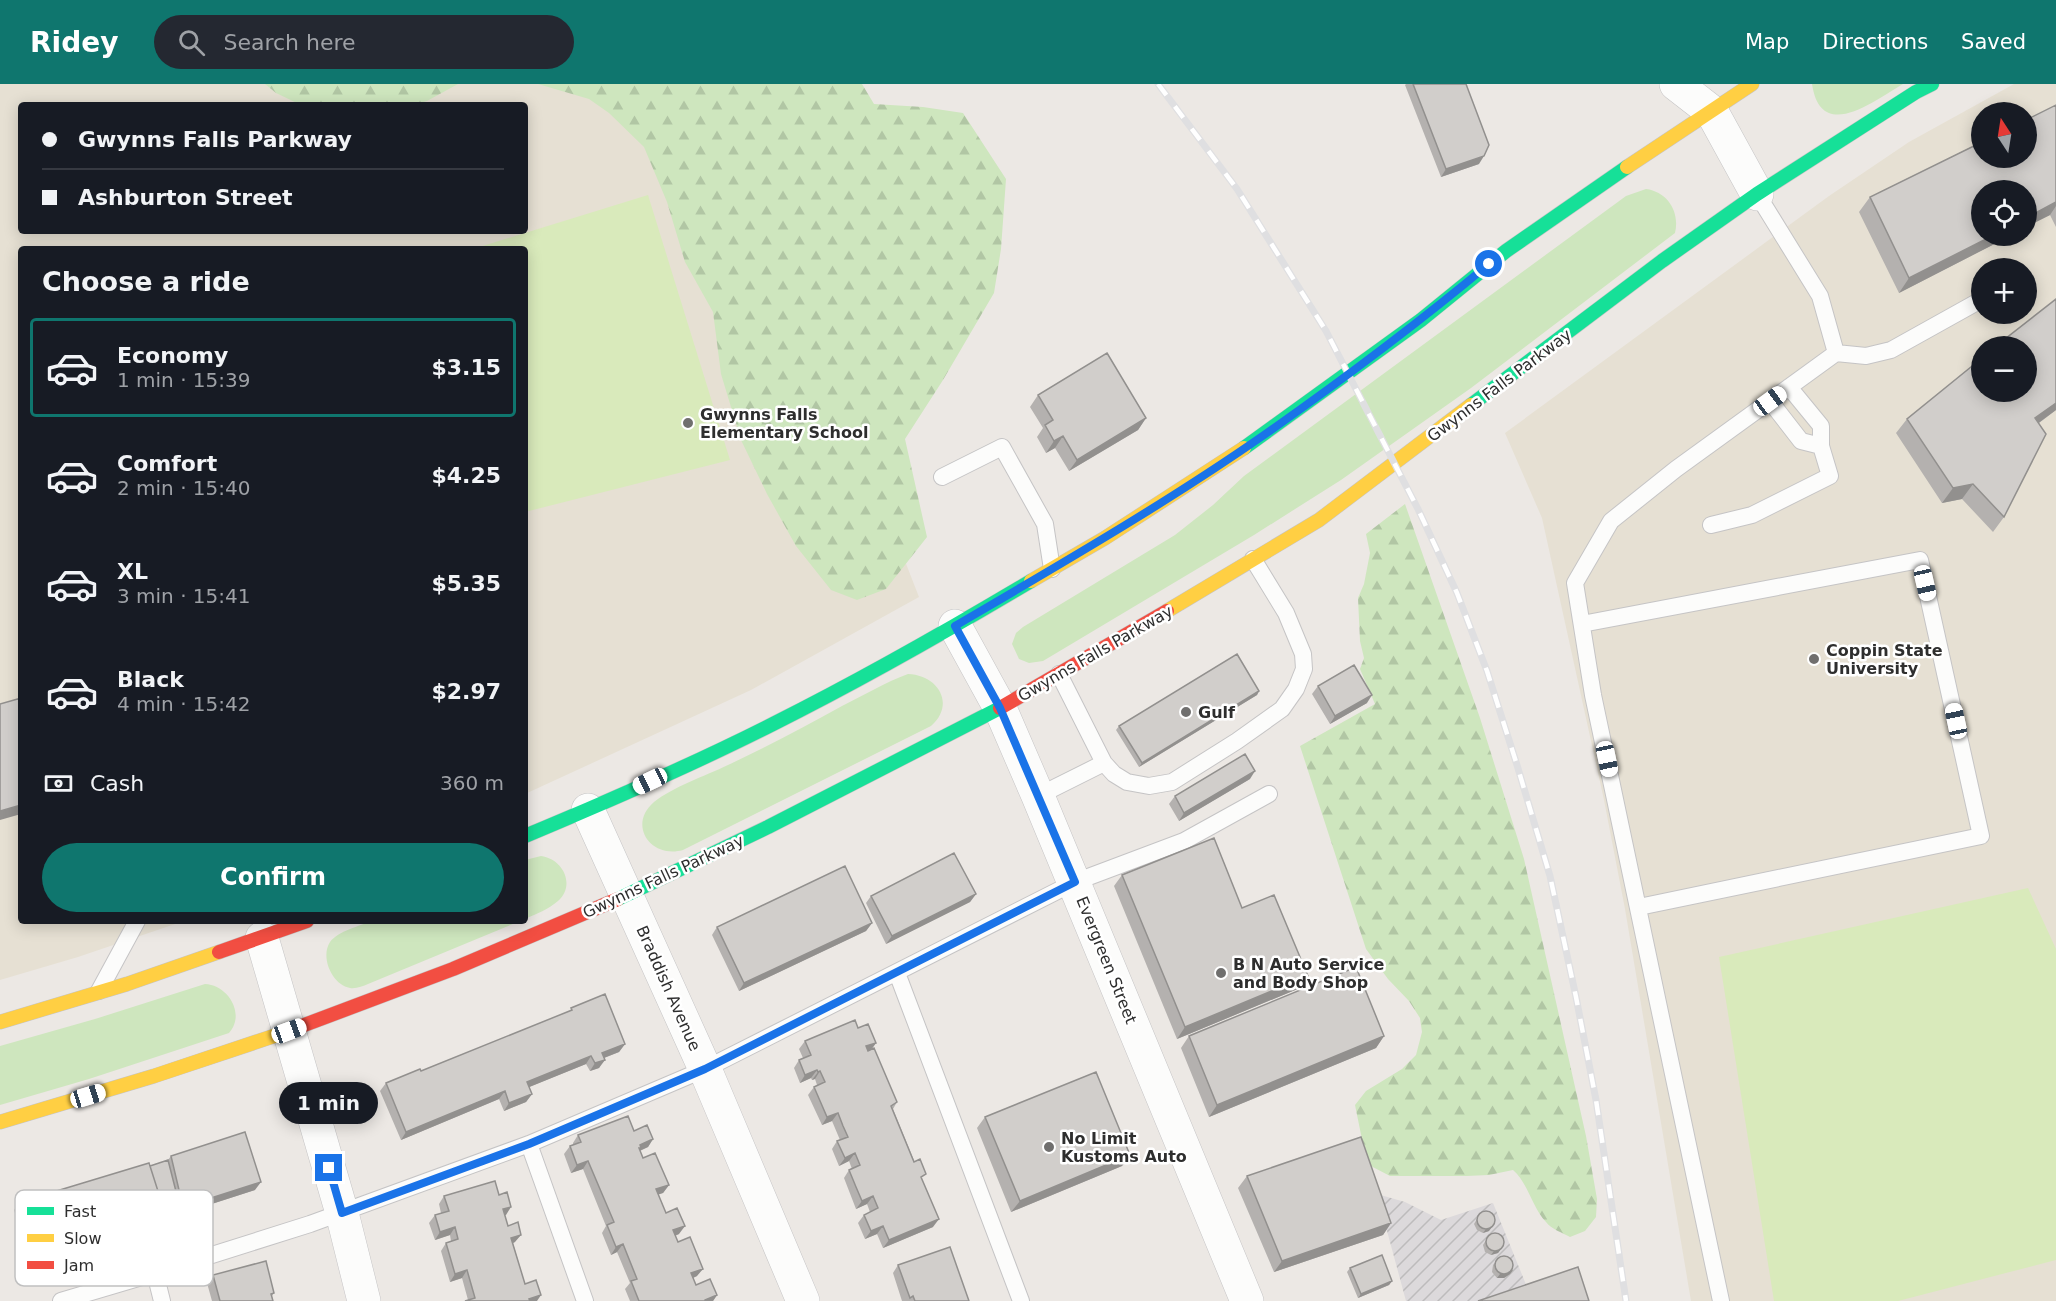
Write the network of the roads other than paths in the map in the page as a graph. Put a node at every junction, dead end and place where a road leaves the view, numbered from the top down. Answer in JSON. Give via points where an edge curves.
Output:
{"nodes":[{"id":1,"x":1676,"y":84,"type":"edge"},
{"id":2,"x":1752,"y":84,"type":"edge"},
{"id":3,"x":1932,"y":84,"type":"edge"},
{"id":4,"x":1711,"y":98,"type":"edge"},
{"id":5,"x":1757,"y":194,"type":"junction"},
{"id":6,"x":1971,"y":305,"type":"edge"},
{"id":7,"x":1836,"y":353,"type":"junction"},
{"id":8,"x":1789,"y":387,"type":"junction"},
{"id":9,"x":1770,"y":401,"type":"junction"},
{"id":10,"x":1821,"y":446,"type":"junction"},
{"id":11,"x":942,"y":477,"type":"dead end"},
{"id":12,"x":1711,"y":525,"type":"dead end"},
{"id":13,"x":1254,"y":559,"type":"junction"},
{"id":14,"x":1052,"y":569,"type":"junction"},
{"id":15,"x":1582,"y":624,"type":"junction"},
{"id":16,"x":955,"y":626,"type":"junction"},
{"id":17,"x":1059,"y":674,"type":"junction"},
{"id":18,"x":1000,"y":708,"type":"junction"},
{"id":19,"x":1104,"y":763,"type":"junction"},
{"id":20,"x":1269,"y":794,"type":"dead end"},
{"id":21,"x":1038,"y":796,"type":"junction"},
{"id":22,"x":588,"y":810,"type":"junction"},
{"id":23,"x":528,"y":835,"type":"edge"},
{"id":24,"x":1075,"y":882,"type":"junction"},
{"id":25,"x":627,"y":895,"type":"junction"},
{"id":26,"x":1639,"y":908,"type":"junction"},
{"id":27,"x":135,"y":924,"type":"edge"},
{"id":28,"x":299,"y":924,"type":"edge"},
{"id":29,"x":262,"y":938,"type":"junction"},
{"id":30,"x":897,"y":973,"type":"junction"},
{"id":31,"x":99,"y":992,"type":"junction"},
{"id":32,"x":0,"y":1022,"type":"edge"},
{"id":33,"x":289,"y":1031,"type":"junction"},
{"id":34,"x":705,"y":1069,"type":"junction"},
{"id":35,"x":0,"y":1122,"type":"edge"},
{"id":36,"x":529,"y":1144,"type":"junction"},
{"id":37,"x":342,"y":1213,"type":"junction"},
{"id":38,"x":213,"y":1255,"type":"edge"},
{"id":39,"x":114,"y":1286,"type":"edge"},
{"id":40,"x":158,"y":1286,"type":"edge"},
{"id":41,"x":62,"y":1301,"type":"edge"},
{"id":42,"x":162,"y":1301,"type":"edge"},
{"id":43,"x":364,"y":1301,"type":"edge"},
{"id":44,"x":585,"y":1301,"type":"edge"},
{"id":45,"x":803,"y":1301,"type":"edge"},
{"id":46,"x":1021,"y":1301,"type":"edge"},
{"id":47,"x":1247,"y":1301,"type":"edge"},
{"id":48,"x":1721,"y":1301,"type":"edge"}],
"edges":[{"from":1,"to":4,"type":"street"},
{"from":2,"to":4,"type":"main road"},
{"from":3,"to":5,"type":"main road","name":"Gwynns Falls Parkway"},
{"from":4,"to":5,"type":"street"},
{"from":4,"to":14,"type":"main road","via":[[1263,436]]},
{"from":5,"to":7,"type":"lane","via":[[1820,296]]},
{"from":5,"to":13,"type":"main road","name":"Gwynns Falls Parkway","via":[[1318,520]]},
{"from":6,"to":7,"type":"lane","via":[[1891,350],[1866,357]]},
{"from":7,"to":8,"type":"lane"},
{"from":8,"to":9,"type":"lane"},
{"from":8,"to":10,"type":"lane","via":[[1821,426]]},
{"from":9,"to":10,"type":"lane","via":[[1802,441]]},
{"from":9,"to":15,"type":"lane","via":[[1611,520],[1575,583]]},
{"from":10,"to":12,"type":"lane","via":[[1830,476],[1752,515]]},
{"from":11,"to":14,"type":"lane","via":[[1002,447],[1045,524]]},
{"from":13,"to":17,"type":"main road","name":"Gwynns Falls Parkway"},
{"from":13,"to":19,"type":"lane","via":[[1286,613],[1302,654],[1304,669],[1282,709],[1172,782],[1149,786],[1127,782]]},
{"from":14,"to":16,"type":"main road"},
{"from":15,"to":26,"type":"lane","via":[[1593,695]]},
{"from":15,"to":26,"type":"lane","via":[[1920,560],[1981,836]]},
{"from":16,"to":18,"type":"street","name":"Evergreen Street"},
{"from":16,"to":22,"type":"main road","via":[[773,724]]},
{"from":17,"to":18,"type":"main road","name":"Gwynns Falls Parkway"},
{"from":17,"to":19,"type":"lane"},
{"from":18,"to":21,"type":"street","name":"Evergreen Street"},
{"from":18,"to":25,"type":"main road","name":"Gwynns Falls Parkway"},
{"from":19,"to":21,"type":"lane"},
{"from":20,"to":24,"type":"lane","via":[[1184,841]]},
{"from":21,"to":24,"type":"street","name":"Evergreen Street"},
{"from":22,"to":23,"type":"main road"},
{"from":22,"to":25,"type":"street","name":"Braddish Avenue"},
{"from":24,"to":30,"type":"lane"},
{"from":24,"to":47,"type":"street","name":"Evergreen Street"},
{"from":25,"to":33,"type":"main road","name":"Gwynns Falls Parkway","via":[[453,969]]},
{"from":25,"to":34,"type":"street","name":"Braddish Avenue"},
{"from":26,"to":48,"type":"lane"},
{"from":27,"to":31,"type":"lane"},
{"from":28,"to":29,"type":"main road"},
{"from":29,"to":31,"type":"main road"},
{"from":29,"to":33,"type":"street"},
{"from":30,"to":34,"type":"lane"},
{"from":30,"to":46,"type":"lane"},
{"from":31,"to":32,"type":"main road"},
{"from":33,"to":35,"type":"main road","name":"Gwynns Falls Parkway"},
{"from":33,"to":37,"type":"street"},
{"from":34,"to":36,"type":"lane"},
{"from":34,"to":45,"type":"street","name":"Braddish Avenue"},
{"from":36,"to":37,"type":"lane"},
{"from":36,"to":44,"type":"lane"},
{"from":37,"to":38,"type":"lane"},
{"from":37,"to":43,"type":"street"},
{"from":39,"to":41,"type":"lane"},
{"from":40,"to":42,"type":"lane"}]}
